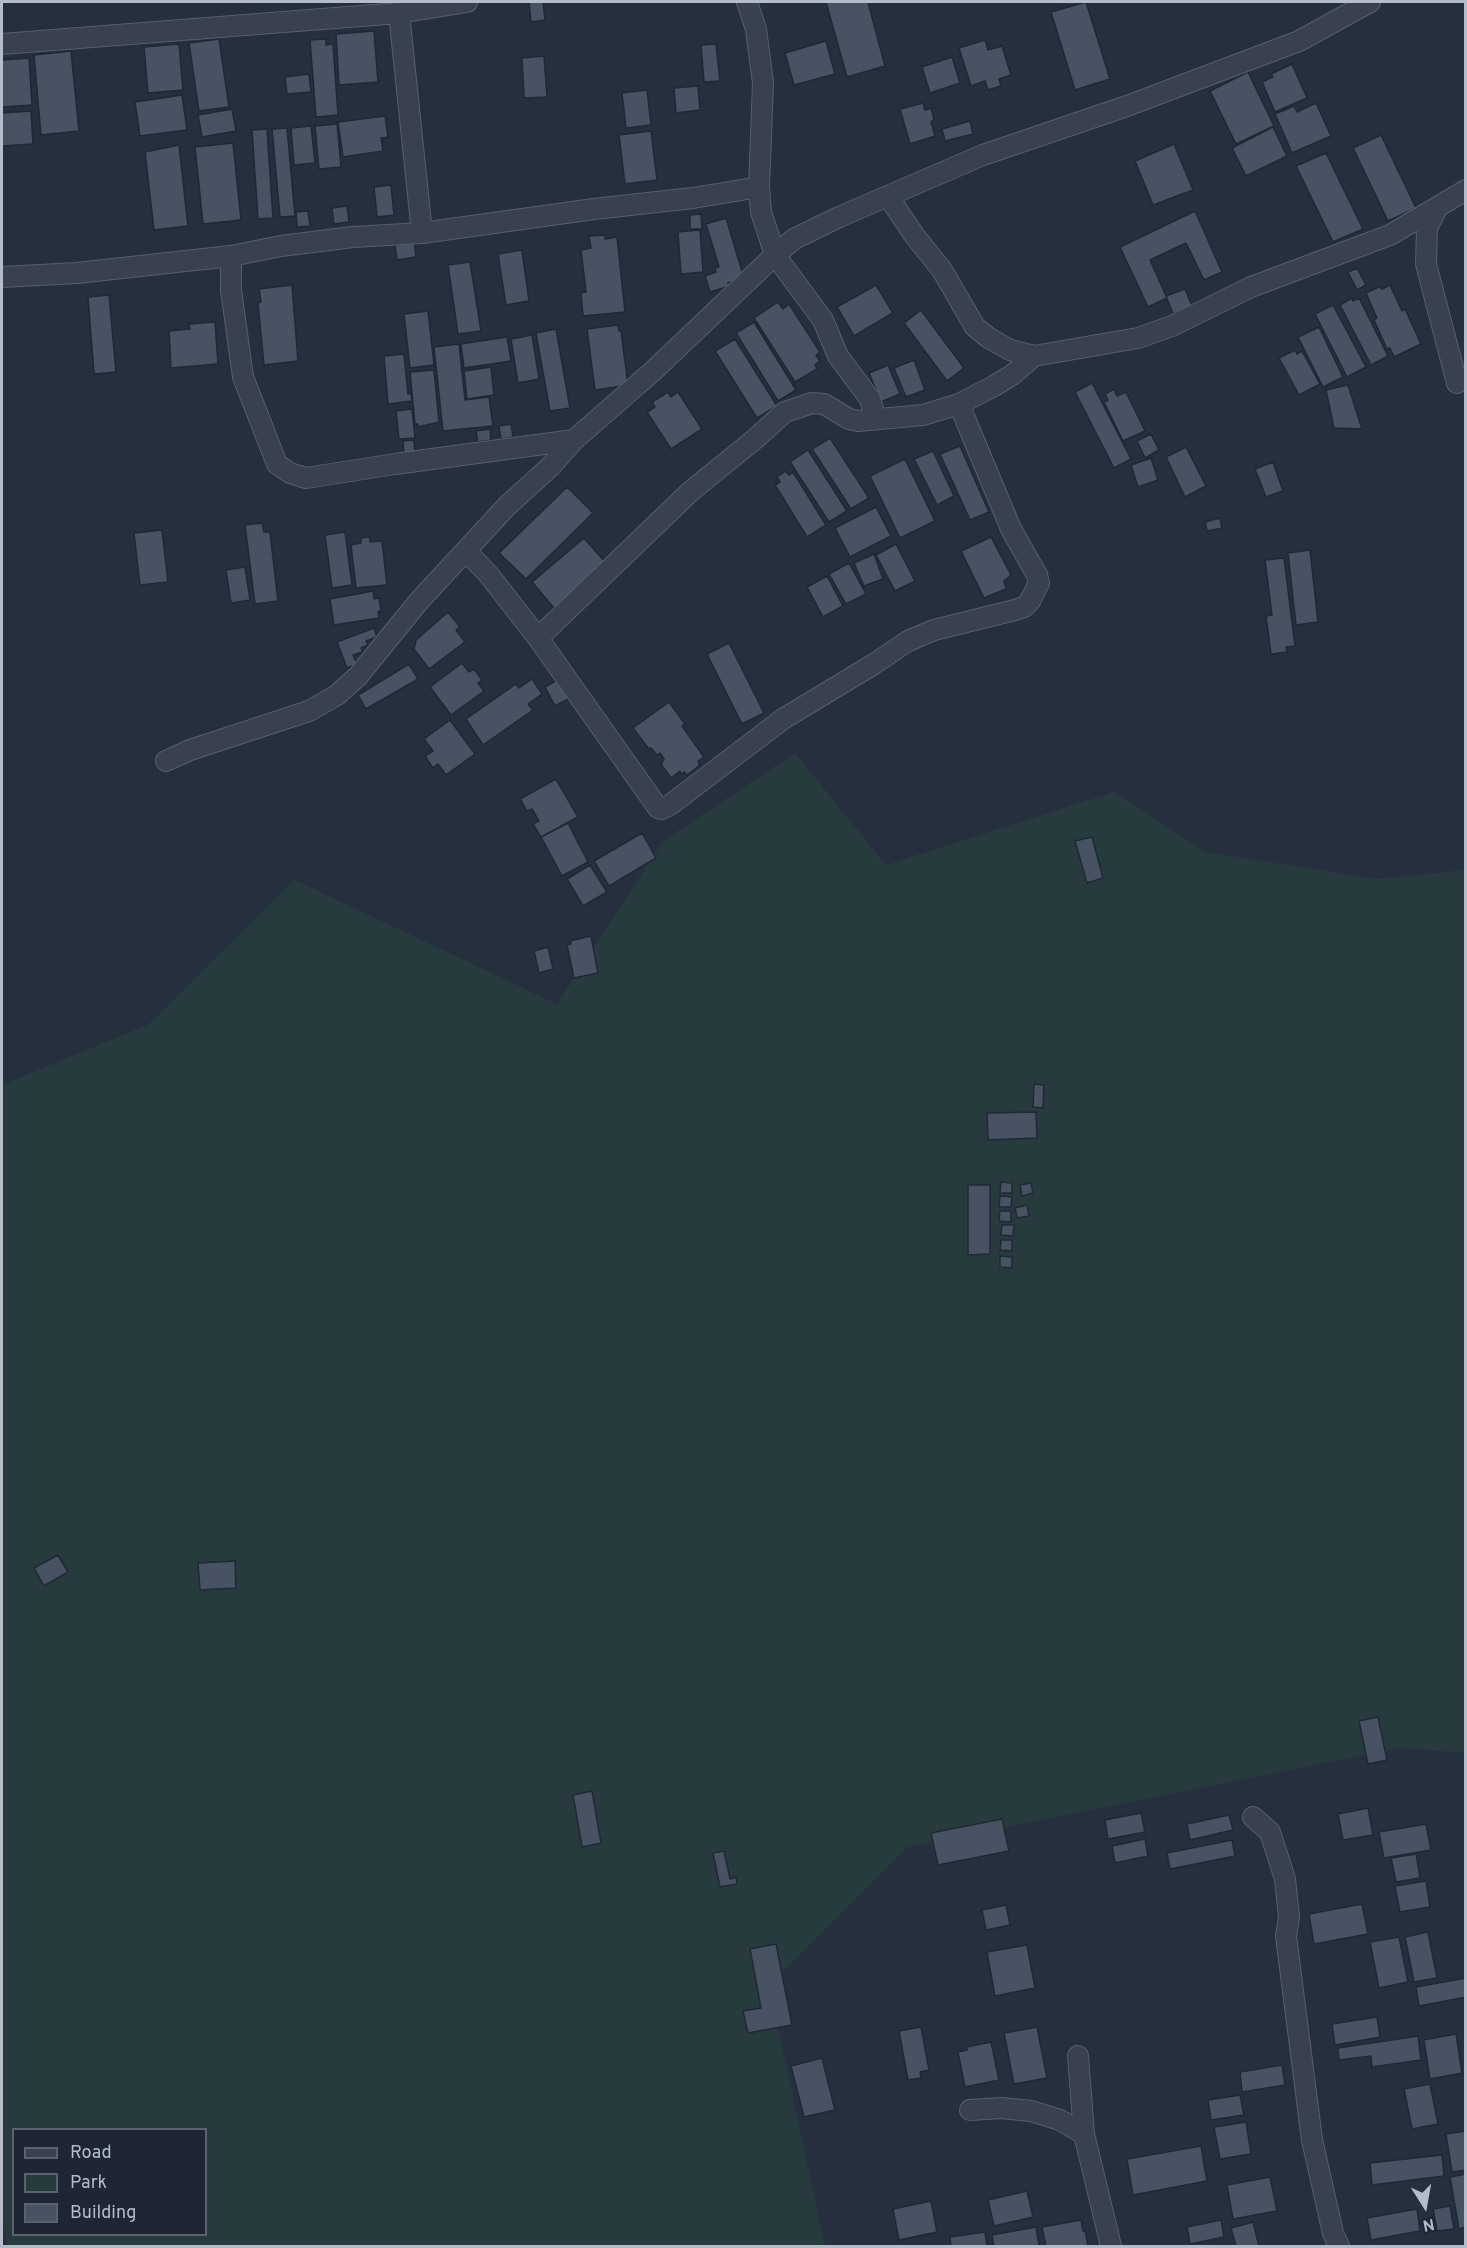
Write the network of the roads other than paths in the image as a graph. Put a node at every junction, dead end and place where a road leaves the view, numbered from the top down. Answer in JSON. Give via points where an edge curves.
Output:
{"nodes":[{"id":1,"x":747,"y":2,"type":"edge"},
{"id":2,"x":1370,"y":2,"type":"edge"},
{"id":3,"x":458,"y":3,"type":"edge"},
{"id":4,"x":399,"y":13,"type":"junction"},
{"id":5,"x":2,"y":44,"type":"edge"},
{"id":6,"x":759,"y":187,"type":"junction"},
{"id":7,"x":1466,"y":190,"type":"edge"},
{"id":8,"x":888,"y":196,"type":"junction"},
{"id":9,"x":1437,"y":208,"type":"junction"},
{"id":10,"x":422,"y":233,"type":"junction"},
{"id":11,"x":775,"y":255,"type":"junction"},
{"id":12,"x":231,"y":256,"type":"junction"},
{"id":13,"x":2,"y":277,"type":"edge"},
{"id":14,"x":1034,"y":356,"type":"junction"},
{"id":15,"x":1457,"y":383,"type":"dead end"},
{"id":16,"x":958,"y":404,"type":"junction"},
{"id":17,"x":876,"y":419,"type":"junction"},
{"id":18,"x":574,"y":440,"type":"junction"},
{"id":19,"x":466,"y":552,"type":"junction"},
{"id":20,"x":538,"y":638,"type":"junction"},
{"id":21,"x":166,"y":761,"type":"dead end"},
{"id":22,"x":1253,"y":1817,"type":"dead end"},
{"id":23,"x":1078,"y":2056,"type":"dead end"},
{"id":24,"x":970,"y":2110,"type":"dead end"},
{"id":25,"x":1084,"y":2134,"type":"junction"},
{"id":26,"x":1111,"y":2247,"type":"edge"},
{"id":27,"x":1339,"y":2247,"type":"edge"}],
"edges":[{"from":1,"to":6,"type":"street","via":[[756,28],[763,84]]},
{"from":2,"to":8,"type":"street","via":[[1299,41],[983,155]]},
{"from":3,"to":4,"type":"street"},
{"from":4,"to":5,"type":"street"},
{"from":4,"to":10,"type":"street"},
{"from":6,"to":10,"type":"street"},
{"from":6,"to":11,"type":"street","via":[[761,212]]},
{"from":7,"to":9,"type":"street"},
{"from":8,"to":11,"type":"street","via":[[794,239]]},
{"from":8,"to":14,"type":"street","via":[[942,270],[975,327],[1010,350]]},
{"from":9,"to":14,"type":"street","via":[[1390,235],[1251,287],[1172,326],[1138,338]]},
{"from":9,"to":15,"type":"street","via":[[1427,228],[1426,264]]},
{"from":10,"to":12,"type":"street","via":[[353,237]]},
{"from":11,"to":17,"type":"street","via":[[824,320],[838,356],[870,399]]},
{"from":11,"to":18,"type":"street"},
{"from":12,"to":13,"type":"street"},
{"from":12,"to":18,"type":"street","via":[[231,290],[243,377],[278,464],[290,473],[306,478]]},
{"from":14,"to":16,"type":"street","via":[[1012,375]]},
{"from":16,"to":17,"type":"street","via":[[923,415]]},
{"from":16,"to":20,"type":"street","via":[[1011,529],[1037,574],[1039,583],[1030,601],[1015,610],[934,630],[908,641],[783,719],[670,805],[658,808]]},
{"from":17,"to":20,"type":"street","via":[[849,419],[824,404],[812,403],[785,412],[691,491]]},
{"from":18,"to":19,"type":"street"},
{"from":19,"to":20,"type":"street"},
{"from":19,"to":21,"type":"street","via":[[358,676],[337,694],[309,711]]},
{"from":22,"to":27,"type":"street","via":[[1270,1832],[1285,1879],[1289,1917],[1286,1936],[1312,2140]]},
{"from":23,"to":25,"type":"street"},
{"from":24,"to":25,"type":"street","via":[[1031,2111],[1060,2120]]},
{"from":25,"to":26,"type":"street"}]}
